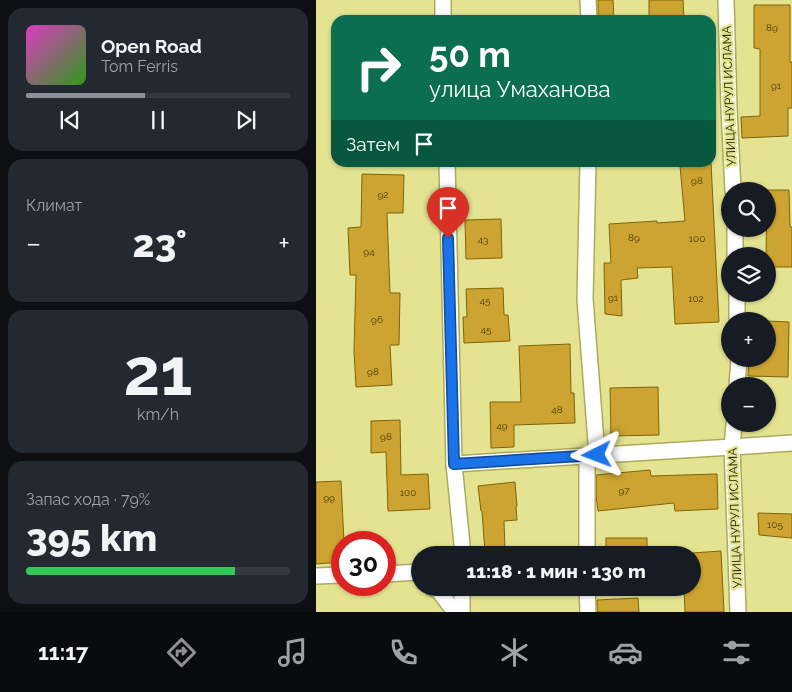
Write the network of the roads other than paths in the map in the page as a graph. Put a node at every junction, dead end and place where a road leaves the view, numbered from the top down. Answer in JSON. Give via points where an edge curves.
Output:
{"nodes":[{"id":1,"x":443,"y":0,"type":"edge"},
{"id":2,"x":588,"y":0,"type":"edge"},
{"id":3,"x":726,"y":0,"type":"edge"},
{"id":4,"x":443,"y":15,"type":"edge"},
{"id":5,"x":589,"y":15,"type":"edge"},
{"id":6,"x":447,"y":167,"type":"edge"},
{"id":7,"x":588,"y":167,"type":"edge"},
{"id":8,"x":733,"y":182,"type":"edge"},
{"id":9,"x":733,"y":432,"type":"edge"},
{"id":10,"x":792,"y":443,"type":"edge"},
{"id":11,"x":732,"y":447,"type":"junction"},
{"id":12,"x":592,"y":456,"type":"junction"},
{"id":13,"x":454,"y":464,"type":"junction"},
{"id":14,"x":460,"y":546,"type":"edge"},
{"id":15,"x":587,"y":546,"type":"edge"},
{"id":16,"x":396,"y":573,"type":"edge"},
{"id":17,"x":403,"y":573,"type":"junction"},
{"id":18,"x":411,"y":573,"type":"edge"},
{"id":19,"x":331,"y":575,"type":"edge"},
{"id":20,"x":316,"y":576,"type":"edge"},
{"id":21,"x":411,"y":577,"type":"edge"},
{"id":22,"x":443,"y":596,"type":"edge"},
{"id":23,"x":462,"y":596,"type":"edge"},
{"id":24,"x":587,"y":596,"type":"edge"},
{"id":25,"x":455,"y":612,"type":"edge"},
{"id":26,"x":462,"y":612,"type":"edge"},
{"id":27,"x":588,"y":612,"type":"edge"},
{"id":28,"x":738,"y":612,"type":"edge"}],
"edges":[{"from":1,"to":4,"type":"street"},
{"from":2,"to":5,"type":"street"},
{"from":3,"to":8,"type":"street","name":"УЛИЦА НУРУЛ ИСЛАМА"},
{"from":6,"to":13,"type":"street"},
{"from":7,"to":12,"type":"street","via":[[585,299]]},
{"from":9,"to":11,"type":"street","name":"УЛИЦА НУРУЛ ИСЛАМА"},
{"from":10,"to":11,"type":"street"},
{"from":11,"to":12,"type":"street"},
{"from":11,"to":28,"type":"street","name":"УЛИЦА НУРУЛ ИСЛАМА"},
{"from":12,"to":13,"type":"street"},
{"from":12,"to":15,"type":"street"},
{"from":13,"to":14,"type":"street"},
{"from":16,"to":17,"type":"street"},
{"from":17,"to":18,"type":"street"},
{"from":17,"to":21,"type":"street"},
{"from":19,"to":20,"type":"street"},
{"from":22,"to":25,"type":"street"},
{"from":23,"to":26,"type":"street"},
{"from":24,"to":27,"type":"street"}]}
